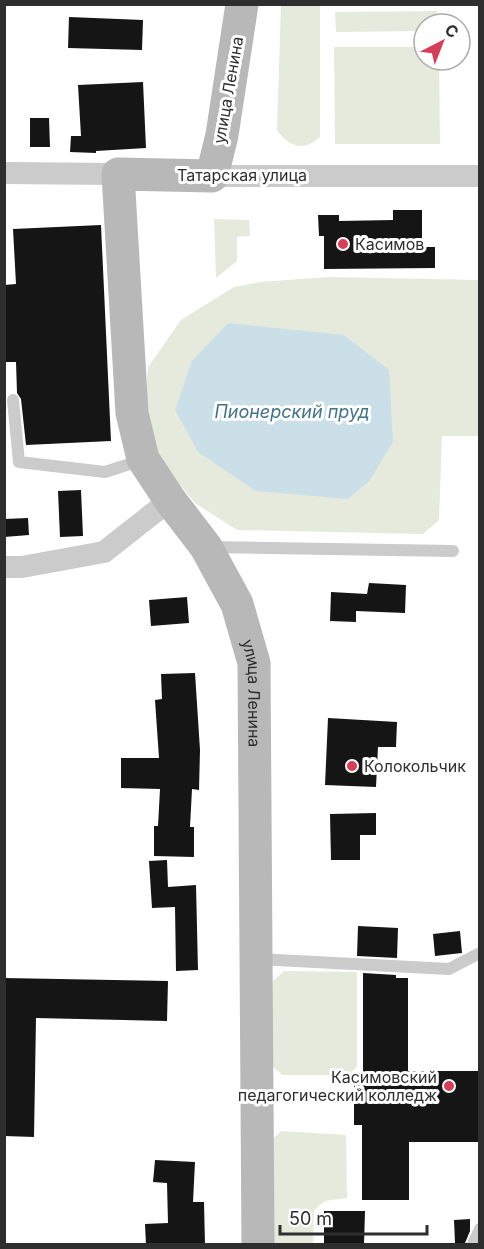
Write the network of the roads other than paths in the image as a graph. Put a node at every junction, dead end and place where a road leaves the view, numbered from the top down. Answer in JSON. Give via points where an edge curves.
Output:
{"nodes":[{"id":1,"x":242,"y":4,"type":"edge"},
{"id":2,"x":4,"y":173,"type":"edge"},
{"id":3,"x":118,"y":174,"type":"junction"},
{"id":4,"x":212,"y":176,"type":"junction"},
{"id":5,"x":480,"y":176,"type":"edge"},
{"id":6,"x":13,"y":400,"type":"dead end"},
{"id":7,"x":143,"y":459,"type":"junction"},
{"id":8,"x":170,"y":500,"type":"junction"},
{"id":9,"x":206,"y":547,"type":"junction"},
{"id":10,"x":453,"y":551,"type":"dead end"},
{"id":11,"x":4,"y":567,"type":"edge"},
{"id":12,"x":480,"y":953,"type":"edge"},
{"id":13,"x":257,"y":959,"type":"junction"},
{"id":14,"x":480,"y":1229,"type":"edge"},
{"id":15,"x":258,"y":1245,"type":"edge"},
{"id":16,"x":473,"y":1245,"type":"edge"}],
"edges":[{"from":1,"to":4,"type":"street","name":"улица Ленина"},
{"from":2,"to":3,"type":"street","name":"Татарская улица"},
{"from":3,"to":4,"type":"street","name":"Татарская улица"},
{"from":3,"to":7,"type":"street","name":"улица Ленина","via":[[132,413]]},
{"from":4,"to":5,"type":"street","name":"Татарская улица"},
{"from":6,"to":7,"type":"lane","via":[[19,462],[105,472]]},
{"from":7,"to":8,"type":"street","name":"улица Ленина"},
{"from":8,"to":9,"type":"street","name":"улица Ленина"},
{"from":8,"to":11,"type":"street","via":[[104,552]]},
{"from":9,"to":10,"type":"lane"},
{"from":9,"to":13,"type":"street","name":"улица Ленина","via":[[237,604],[254,663]]},
{"from":12,"to":13,"type":"lane","via":[[449,969]]},
{"from":13,"to":15,"type":"street","name":"улица Ленина"},
{"from":14,"to":16,"type":"lane"}]}
